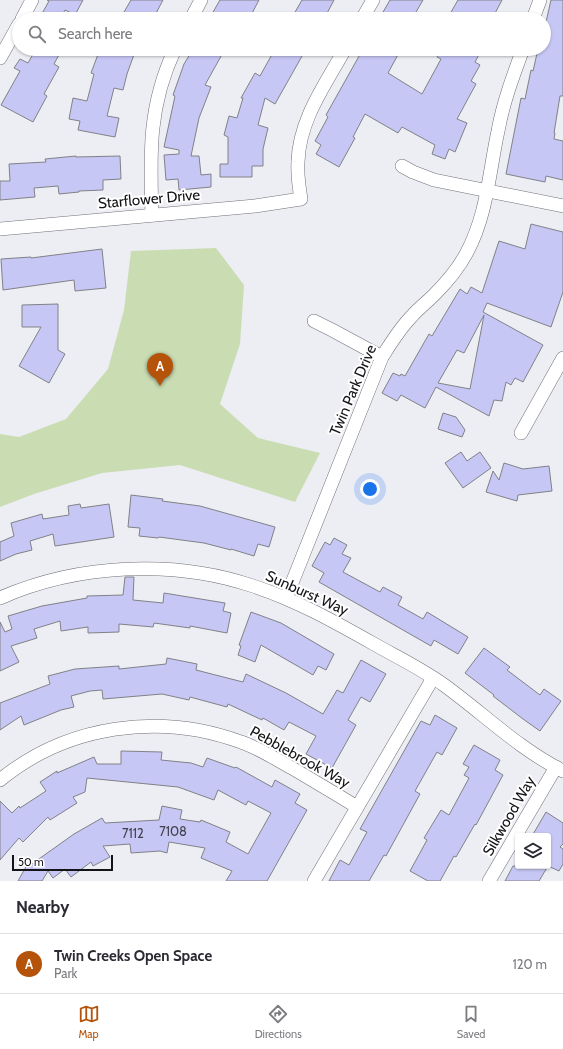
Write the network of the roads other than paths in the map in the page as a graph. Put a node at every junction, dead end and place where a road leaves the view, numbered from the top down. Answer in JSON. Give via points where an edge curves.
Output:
{"nodes":[{"id":1,"x":32,"y":0,"type":"edge"},
{"id":2,"x":201,"y":0,"type":"edge"},
{"id":3,"x":373,"y":0,"type":"edge"},
{"id":4,"x":540,"y":0,"type":"edge"},
{"id":5,"x":26,"y":12,"type":"edge"},
{"id":6,"x":195,"y":12,"type":"edge"},
{"id":7,"x":366,"y":12,"type":"edge"},
{"id":8,"x":536,"y":12,"type":"edge"},
{"id":9,"x":12,"y":37,"type":"edge"},
{"id":10,"x":172,"y":56,"type":"edge"},
{"id":11,"x":341,"y":56,"type":"edge"},
{"id":12,"x":521,"y":56,"type":"edge"},
{"id":13,"x":0,"y":58,"type":"edge"},
{"id":14,"x":402,"y":166,"type":"dead end"},
{"id":15,"x":487,"y":191,"type":"junction"},
{"id":16,"x":563,"y":206,"type":"edge"},
{"id":17,"x":152,"y":215,"type":"junction"},
{"id":18,"x":0,"y":229,"type":"edge"},
{"id":19,"x":314,"y":321,"type":"dead end"},
{"id":20,"x":382,"y":358,"type":"junction"},
{"id":21,"x":563,"y":358,"type":"edge"},
{"id":22,"x":559,"y":377,"type":"edge"},
{"id":23,"x":521,"y":433,"type":"dead end"},
{"id":24,"x":0,"y":598,"type":"edge"},
{"id":25,"x":286,"y":598,"type":"junction"},
{"id":26,"x":433,"y":678,"type":"junction"},
{"id":27,"x":559,"y":769,"type":"edge"},
{"id":28,"x":0,"y":780,"type":"edge"},
{"id":29,"x":357,"y":807,"type":"junction"},
{"id":30,"x":314,"y":881,"type":"edge"},
{"id":31,"x":489,"y":881,"type":"edge"}],
"edges":[{"from":1,"to":5,"type":"street"},
{"from":2,"to":6,"type":"street"},
{"from":3,"to":7,"type":"street"},
{"from":4,"to":8,"type":"street"},
{"from":9,"to":13,"type":"street"},
{"from":10,"to":17,"type":"street","via":[[163,78],[151,131]]},
{"from":11,"to":17,"type":"street","name":"Starflower Drive","via":[[305,124],[298,162],[301,199],[255,206]]},
{"from":12,"to":15,"type":"street","name":"Twin Park Drive","via":[[504,105]]},
{"from":14,"to":15,"type":"street","via":[[434,180]]},
{"from":15,"to":16,"type":"street"},
{"from":15,"to":20,"type":"street","name":"Twin Park Drive","via":[[484,210],[466,255],[452,275],[393,338]]},
{"from":17,"to":18,"type":"street","name":"Starflower Drive"},
{"from":19,"to":20,"type":"street"},
{"from":20,"to":25,"type":"street","name":"Twin Park Drive"},
{"from":21,"to":22,"type":"street"},
{"from":22,"to":23,"type":"street"},
{"from":24,"to":25,"type":"street","name":"Sunburst Way","via":[[41,583],[86,573],[138,569],[176,570],[215,576]]},
{"from":25,"to":26,"type":"street","name":"Sunburst Way","via":[[334,621]]},
{"from":26,"to":27,"type":"street","name":"Sunburst Way","via":[[507,735]]},
{"from":26,"to":29,"type":"street"},
{"from":27,"to":31,"type":"street","name":"Silkwood Way"},
{"from":28,"to":29,"type":"street","name":"Pebblebrook Way","via":[[44,751],[68,741],[117,728],[167,726],[218,734],[242,742],[265,752]]},
{"from":29,"to":30,"type":"street"}]}
